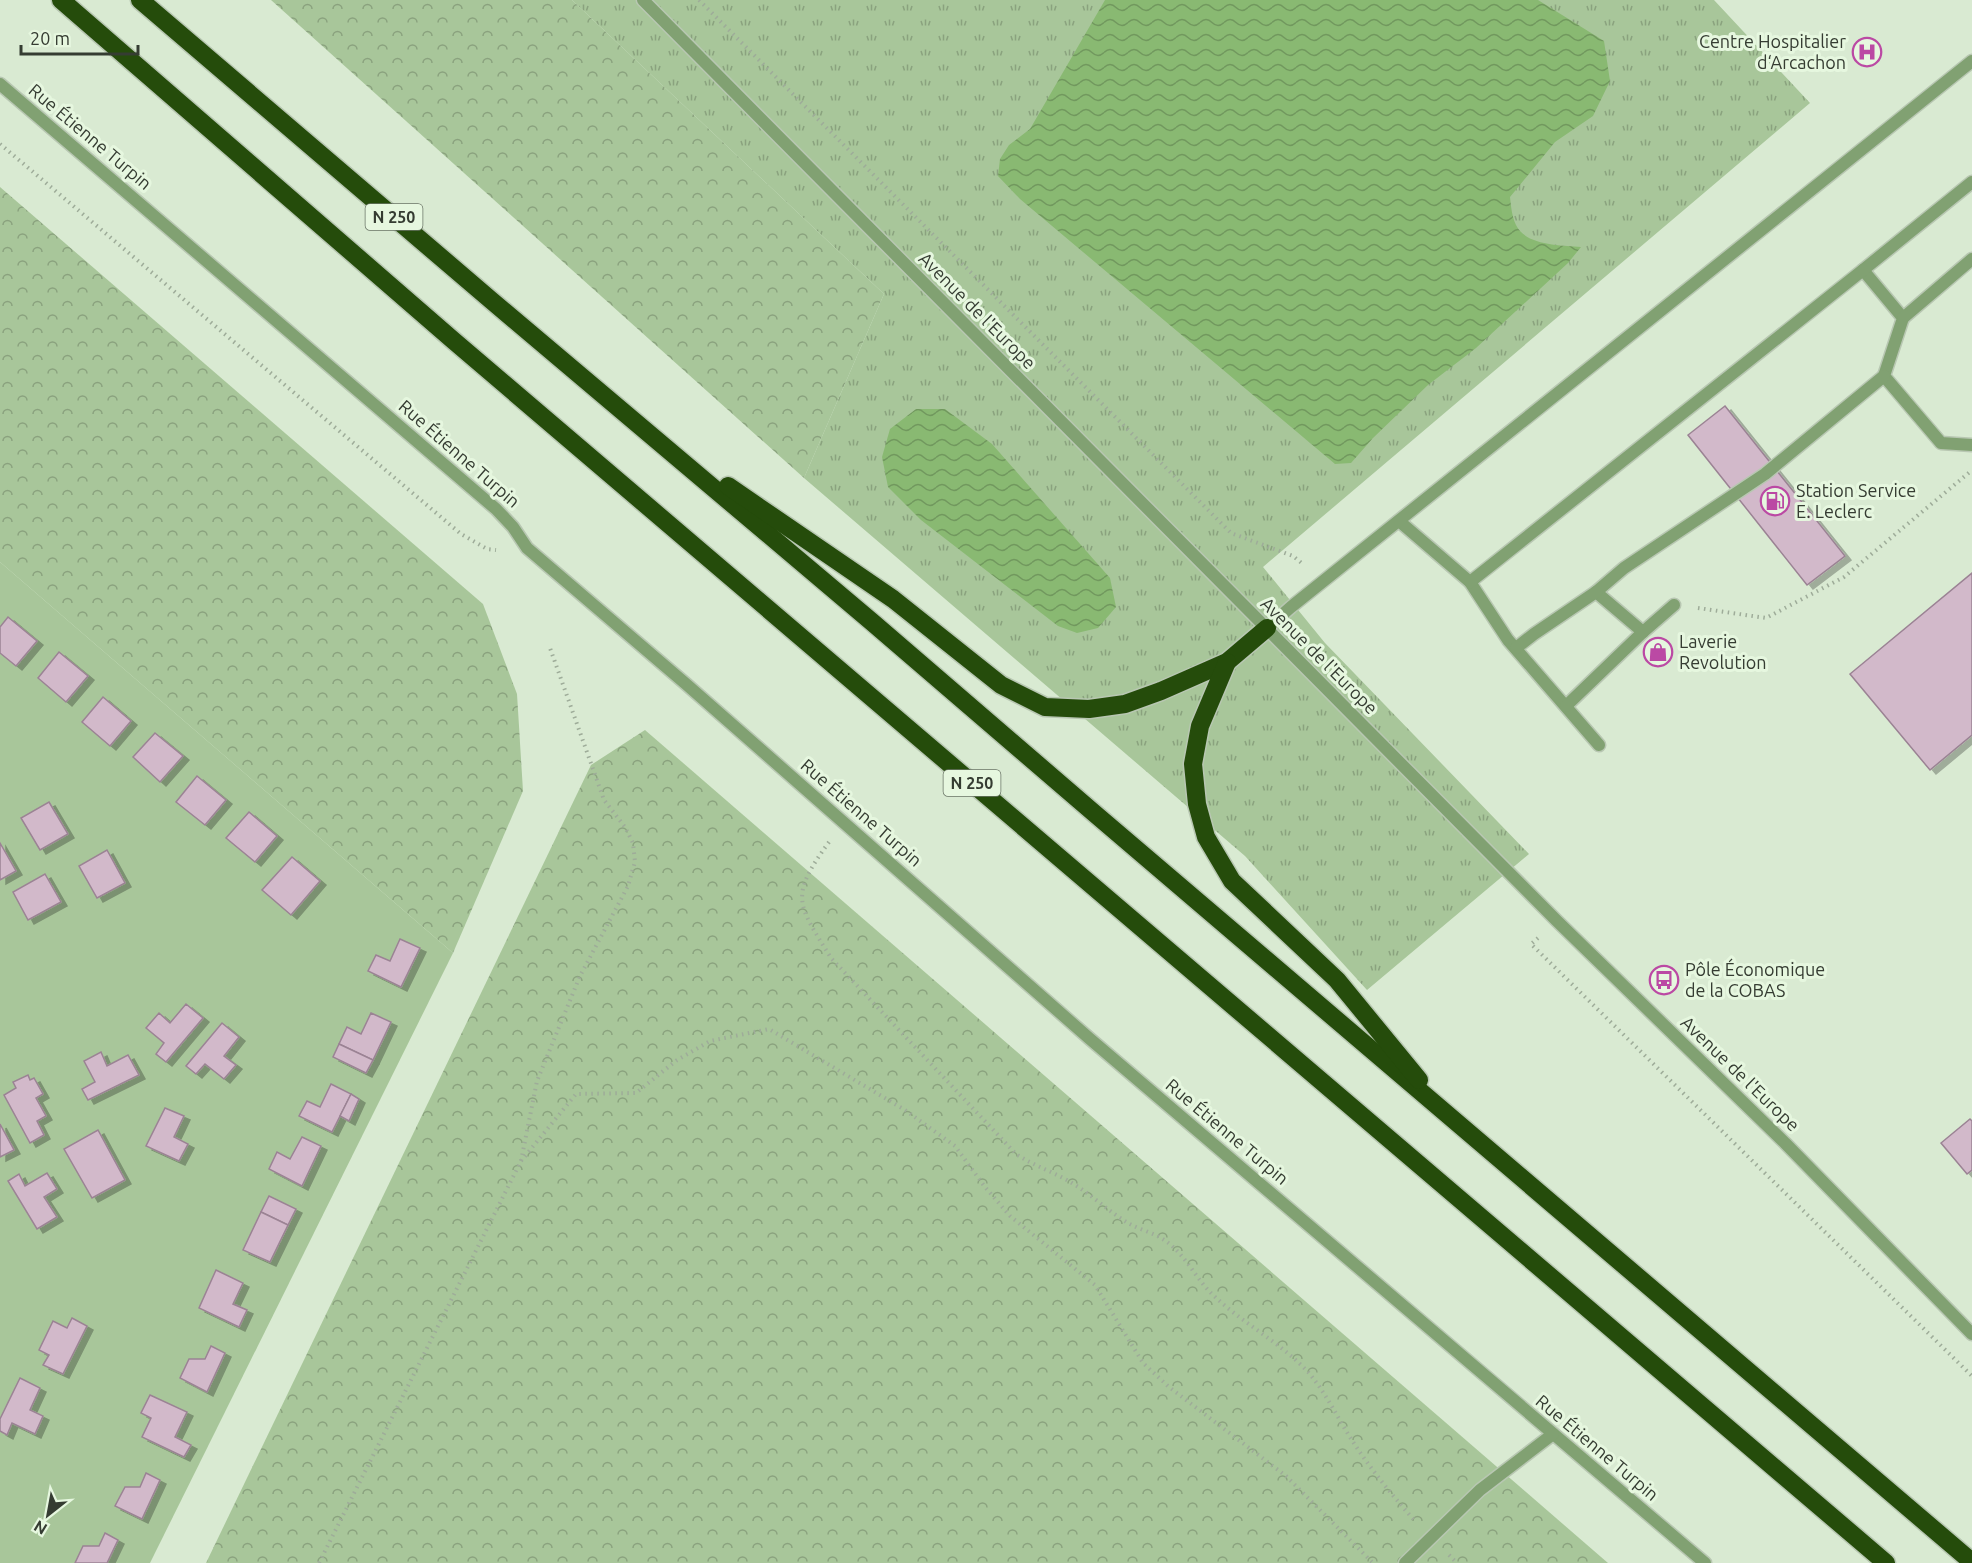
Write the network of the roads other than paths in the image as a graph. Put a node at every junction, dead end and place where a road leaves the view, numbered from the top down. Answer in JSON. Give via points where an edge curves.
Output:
{"nodes":[{"id":1,"x":60,"y":0,"type":"edge"},
{"id":2,"x":140,"y":0,"type":"edge"},
{"id":3,"x":643,"y":0,"type":"edge"},
{"id":4,"x":1972,"y":61,"type":"edge"},
{"id":5,"x":0,"y":84,"type":"edge"},
{"id":6,"x":1972,"y":182,"type":"edge"},
{"id":7,"x":1972,"y":259,"type":"edge"},
{"id":8,"x":1863,"y":270,"type":"junction"},
{"id":9,"x":1903,"y":318,"type":"junction"},
{"id":10,"x":1884,"y":376,"type":"junction"},
{"id":11,"x":650,"y":433,"type":"junction"},
{"id":12,"x":1972,"y":445,"type":"edge"},
{"id":13,"x":1399,"y":521,"type":"junction"},
{"id":14,"x":1470,"y":582,"type":"junction"},
{"id":15,"x":1596,"y":592,"type":"junction"},
{"id":16,"x":1674,"y":605,"type":"road end"},
{"id":17,"x":1267,"y":628,"type":"junction"},
{"id":18,"x":1643,"y":632,"type":"junction"},
{"id":19,"x":1516,"y":648,"type":"junction"},
{"id":20,"x":1227,"y":662,"type":"junction"},
{"id":21,"x":1566,"y":706,"type":"junction"},
{"id":22,"x":1599,"y":745,"type":"dead end"},
{"id":23,"x":1449,"y":1116,"type":"junction"},
{"id":24,"x":1972,"y":1334,"type":"edge"},
{"id":25,"x":1553,"y":1434,"type":"junction"},
{"id":26,"x":1972,"y":1562,"type":"edge"},
{"id":27,"x":1405,"y":1563,"type":"edge"},
{"id":28,"x":1705,"y":1563,"type":"edge"},
{"id":29,"x":1886,"y":1563,"type":"edge"}],
"edges":[{"from":1,"to":29,"type":"highway","number":"N 250"},
{"from":2,"to":11,"type":"highway","number":"N 250"},
{"from":3,"to":17,"type":"street","name":"Avenue de l'Europe"},
{"from":4,"to":13,"type":"street"},
{"from":5,"to":25,"type":"street","name":"Rue Étienne Turpin","via":[[496,509],[527,548],[1090,1039]]},
{"from":6,"to":8,"type":"street"},
{"from":7,"to":9,"type":"street"},
{"from":8,"to":9,"type":"street"},
{"from":8,"to":14,"type":"street"},
{"from":9,"to":10,"type":"street"},
{"from":10,"to":12,"type":"street","via":[[1941,443]]},
{"from":10,"to":15,"type":"street","via":[[1765,474],[1624,568]]},
{"from":11,"to":20,"type":"highway","via":[[893,599],[1001,685],[1046,707],[1089,709],[1125,704]]},
{"from":11,"to":23,"type":"highway","number":"N 250"},
{"from":13,"to":14,"type":"street"},
{"from":13,"to":17,"type":"street"},
{"from":14,"to":19,"type":"street"},
{"from":15,"to":18,"type":"street"},
{"from":15,"to":19,"type":"street"},
{"from":16,"to":18,"type":"street"},
{"from":17,"to":20,"type":"highway"},
{"from":17,"to":24,"type":"street","name":"Avenue de l'Europe"},
{"from":18,"to":21,"type":"street"},
{"from":19,"to":21,"type":"street"},
{"from":20,"to":23,"type":"highway","via":[[1200,726],[1193,764],[1197,804],[1206,837],[1232,881],[1337,980]]},
{"from":21,"to":22,"type":"street"},
{"from":23,"to":26,"type":"highway","number":"N 250"},
{"from":25,"to":27,"type":"street","via":[[1480,1490]]},
{"from":25,"to":28,"type":"street","name":"Rue Étienne Turpin"}]}
